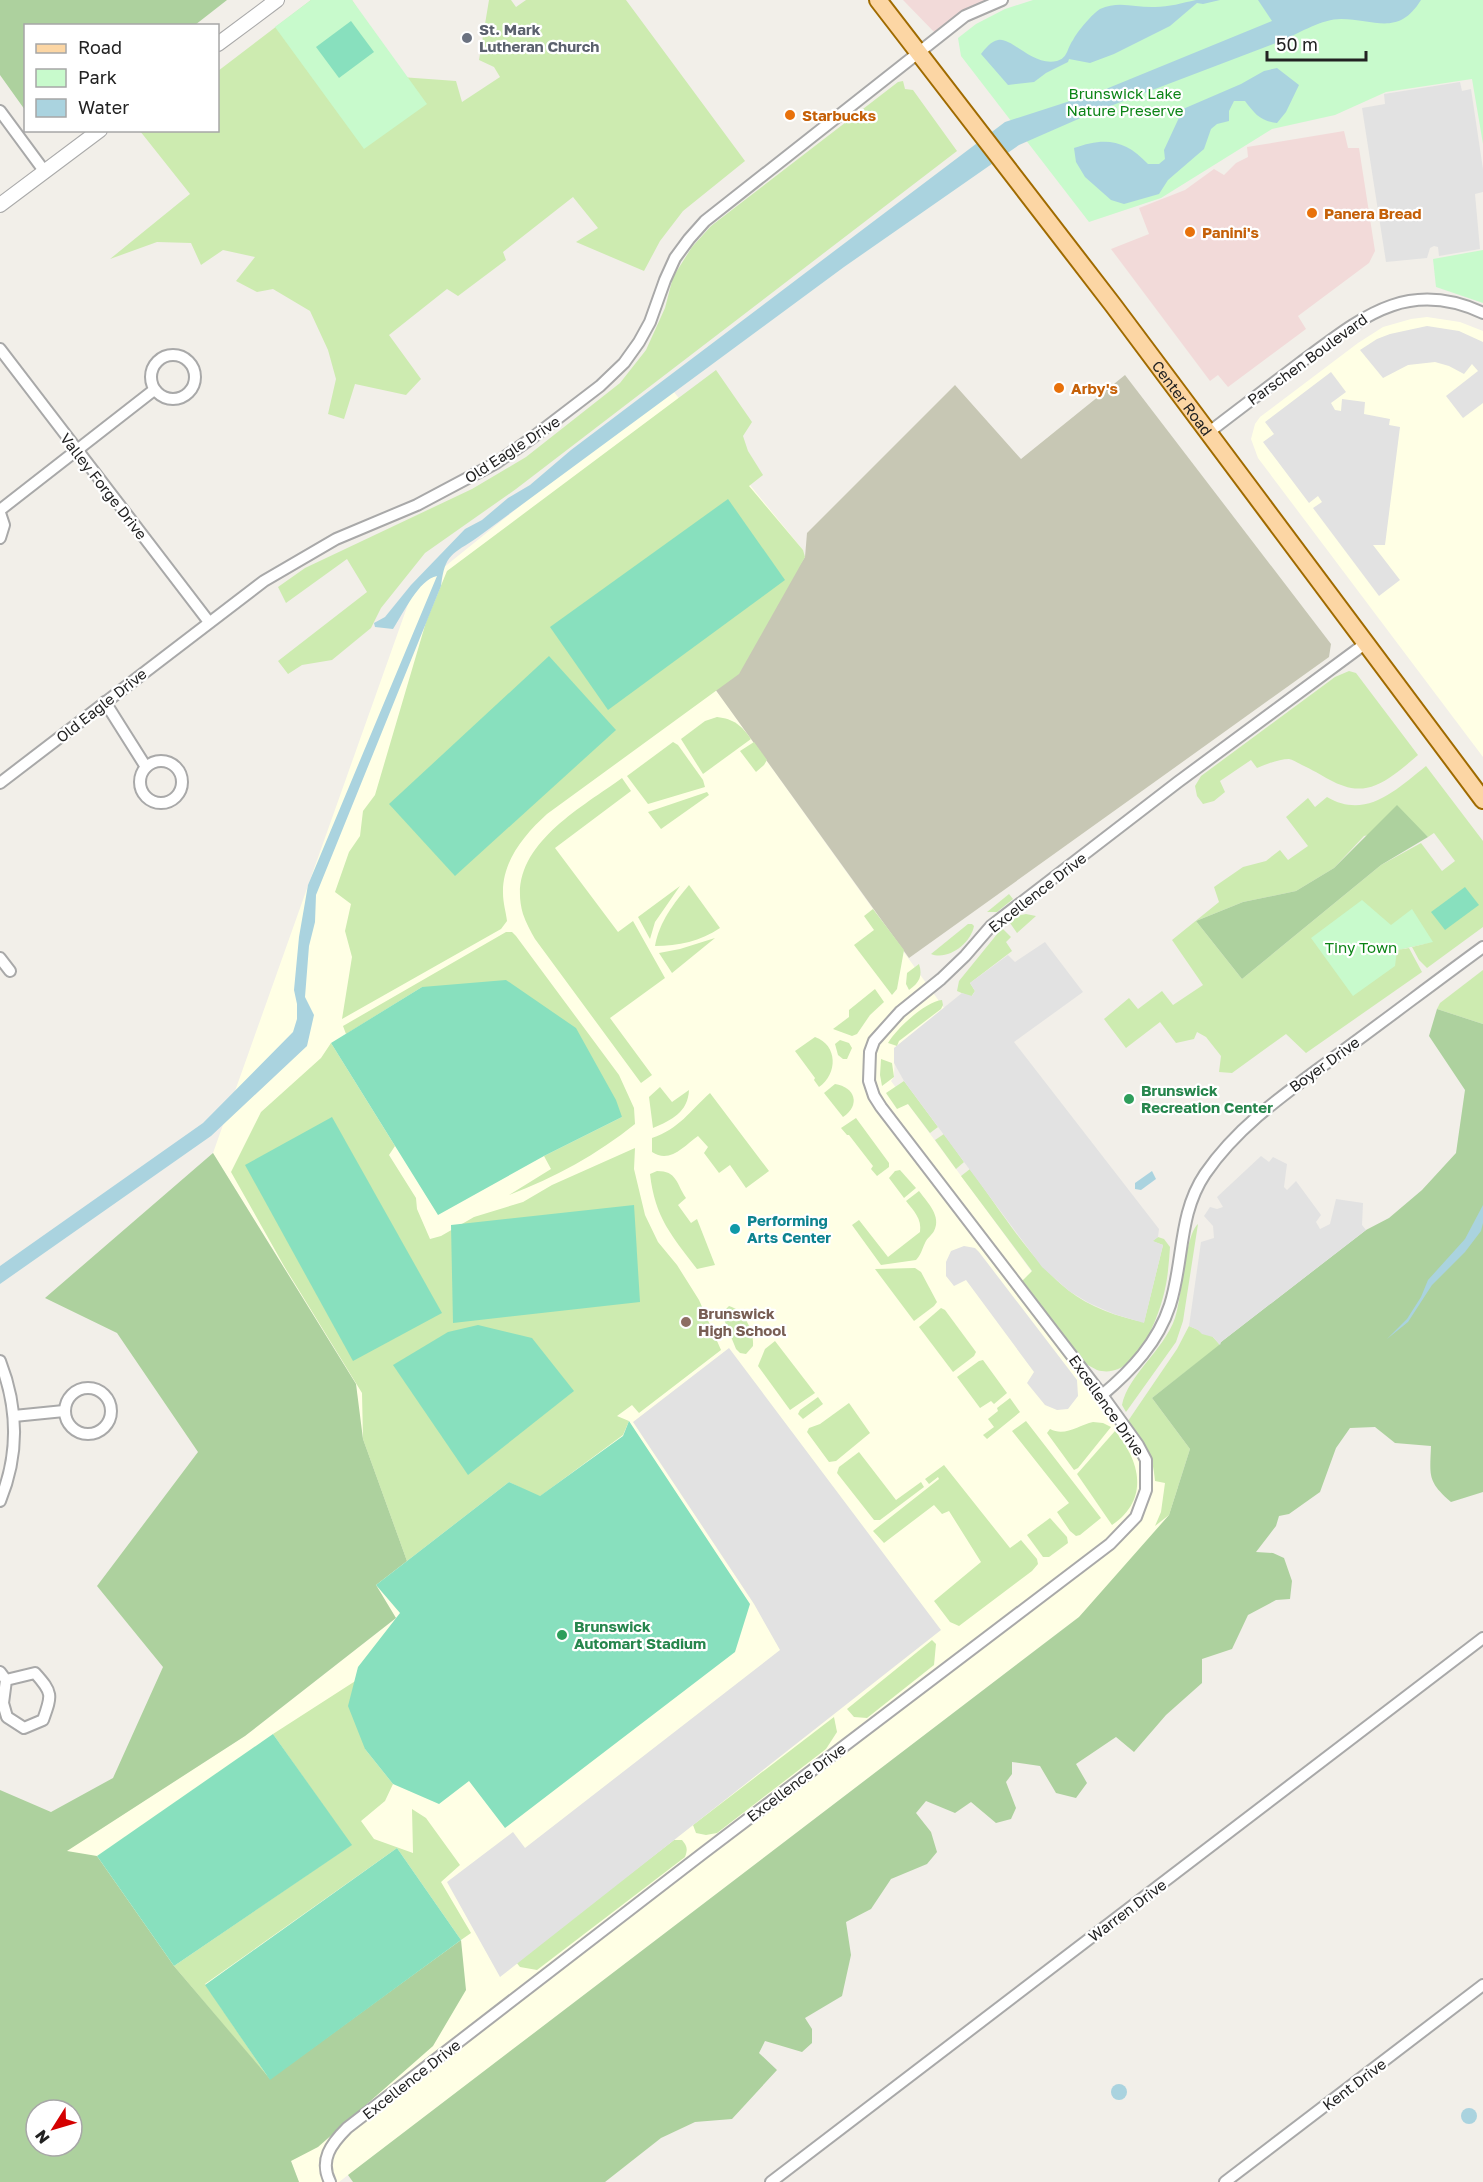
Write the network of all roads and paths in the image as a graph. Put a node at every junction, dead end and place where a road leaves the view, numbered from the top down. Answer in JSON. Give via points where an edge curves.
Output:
{"nodes":[{"id":1,"x":277,"y":0,"type":"edge"},
{"id":2,"x":878,"y":0,"type":"edge"},
{"id":3,"x":1002,"y":0,"type":"edge"},
{"id":4,"x":219,"y":43,"type":"edge"},
{"id":5,"x":918,"y":54,"type":"junction"},
{"id":6,"x":0,"y":111,"type":"edge"},
{"id":7,"x":97,"y":132,"type":"edge"},
{"id":8,"x":45,"y":172,"type":"junction"},
{"id":9,"x":0,"y":205,"type":"edge"},
{"id":10,"x":1483,"y":313,"type":"edge"},
{"id":11,"x":0,"y":349,"type":"edge"},
{"id":12,"x":154,"y":390,"type":"junction"},
{"id":13,"x":1208,"y":433,"type":"junction"},
{"id":14,"x":77,"y":450,"type":"junction"},
{"id":15,"x":0,"y":512,"type":"edge"},
{"id":16,"x":0,"y":538,"type":"edge"},
{"id":17,"x":209,"y":622,"type":"junction"},
{"id":18,"x":1366,"y":643,"type":"junction"},
{"id":19,"x":105,"y":702,"type":"junction"},
{"id":20,"x":146,"y":766,"type":"junction"},
{"id":21,"x":0,"y":783,"type":"edge"},
{"id":22,"x":1483,"y":800,"type":"edge"},
{"id":23,"x":1483,"y":947,"type":"edge"},
{"id":24,"x":0,"y":958,"type":"edge"},
{"id":25,"x":10,"y":971,"type":"dead end"},
{"id":26,"x":0,"y":1361,"type":"edge"},
{"id":27,"x":1102,"y":1395,"type":"junction"},
{"id":28,"x":64,"y":1411,"type":"junction"},
{"id":29,"x":14,"y":1416,"type":"junction"},
{"id":30,"x":0,"y":1501,"type":"edge"},
{"id":31,"x":1483,"y":1638,"type":"edge"},
{"id":32,"x":3,"y":1676,"type":"edge"},
{"id":33,"x":1483,"y":1985,"type":"edge"},
{"id":34,"x":330,"y":2182,"type":"edge"},
{"id":35,"x":771,"y":2182,"type":"edge"},
{"id":36,"x":1225,"y":2182,"type":"edge"}],
"edges":[{"from":1,"to":4,"type":"street"},
{"from":2,"to":5,"type":"main road","name":"Center Road"},
{"from":3,"to":5,"type":"street","name":"Old Eagle Drive","via":[[965,16]]},
{"from":5,"to":13,"type":"main road","name":"Center Road"},
{"from":5,"to":17,"type":"street","name":"Old Eagle Drive","via":[[705,221],[675,258],[639,342],[600,386],[496,463],[299,559]]},
{"from":6,"to":8,"type":"street"},
{"from":7,"to":8,"type":"street"},
{"from":8,"to":9,"type":"street"},
{"from":10,"to":13,"type":"street","name":"Parschen Boulevard","via":[[1458,303],[1425,298],[1397,302],[1375,311]]},
{"from":11,"to":14,"type":"street","name":"Valley Forge Drive"},
{"from":12,"to":12,"type":"street","via":[[151,375],[157,362],[171,355],[190,364],[195,377],[186,395],[180,399],[165,398]]},
{"from":12,"to":14,"type":"street"},
{"from":13,"to":18,"type":"main road","name":"Center Road"},
{"from":14,"to":15,"type":"street"},
{"from":14,"to":17,"type":"street","name":"Valley Forge Drive"},
{"from":15,"to":16,"type":"street","via":[[4,525]]},
{"from":17,"to":19,"type":"street","name":"Old Eagle Drive"},
{"from":18,"to":22,"type":"main road","name":"Center Road"},
{"from":18,"to":27,"type":"street","name":"Excellence Drive","via":[[991,926],[949,971],[886,1025],[870,1052],[869,1081],[881,1107]]},
{"from":19,"to":20,"type":"street"},
{"from":19,"to":21,"type":"street","name":"Old Eagle Drive"},
{"from":20,"to":20,"type":"street","via":[[140,779],[143,793],[161,804],[174,799],[182,788],[177,768],[159,761]]},
{"from":23,"to":27,"type":"street","name":"Boyer Drive","via":[[1284,1094],[1224,1148],[1204,1176],[1189,1209],[1171,1303],[1163,1324],[1144,1353]]},
{"from":24,"to":25,"type":"street"},
{"from":26,"to":29,"type":"street"},
{"from":27,"to":34,"type":"street","name":"Excellence Drive","via":[[1146,1460],[1146,1490],[1139,1512],[1126,1529],[346,2128],[328,2151]]},
{"from":28,"to":28,"type":"street","via":[[74,1392],[88,1388],[102,1392],[111,1412],[99,1431],[83,1434],[70,1426]]},
{"from":28,"to":29,"type":"street"},
{"from":29,"to":30,"type":"street","via":[[12,1464]]},
{"from":31,"to":35,"type":"street","name":"Warren Drive"},
{"from":32,"to":32,"type":"street","via":[[7,1717],[24,1728],[43,1720],[50,1701],[49,1688],[35,1673]]},
{"from":33,"to":36,"type":"street","name":"Kent Drive"}]}
